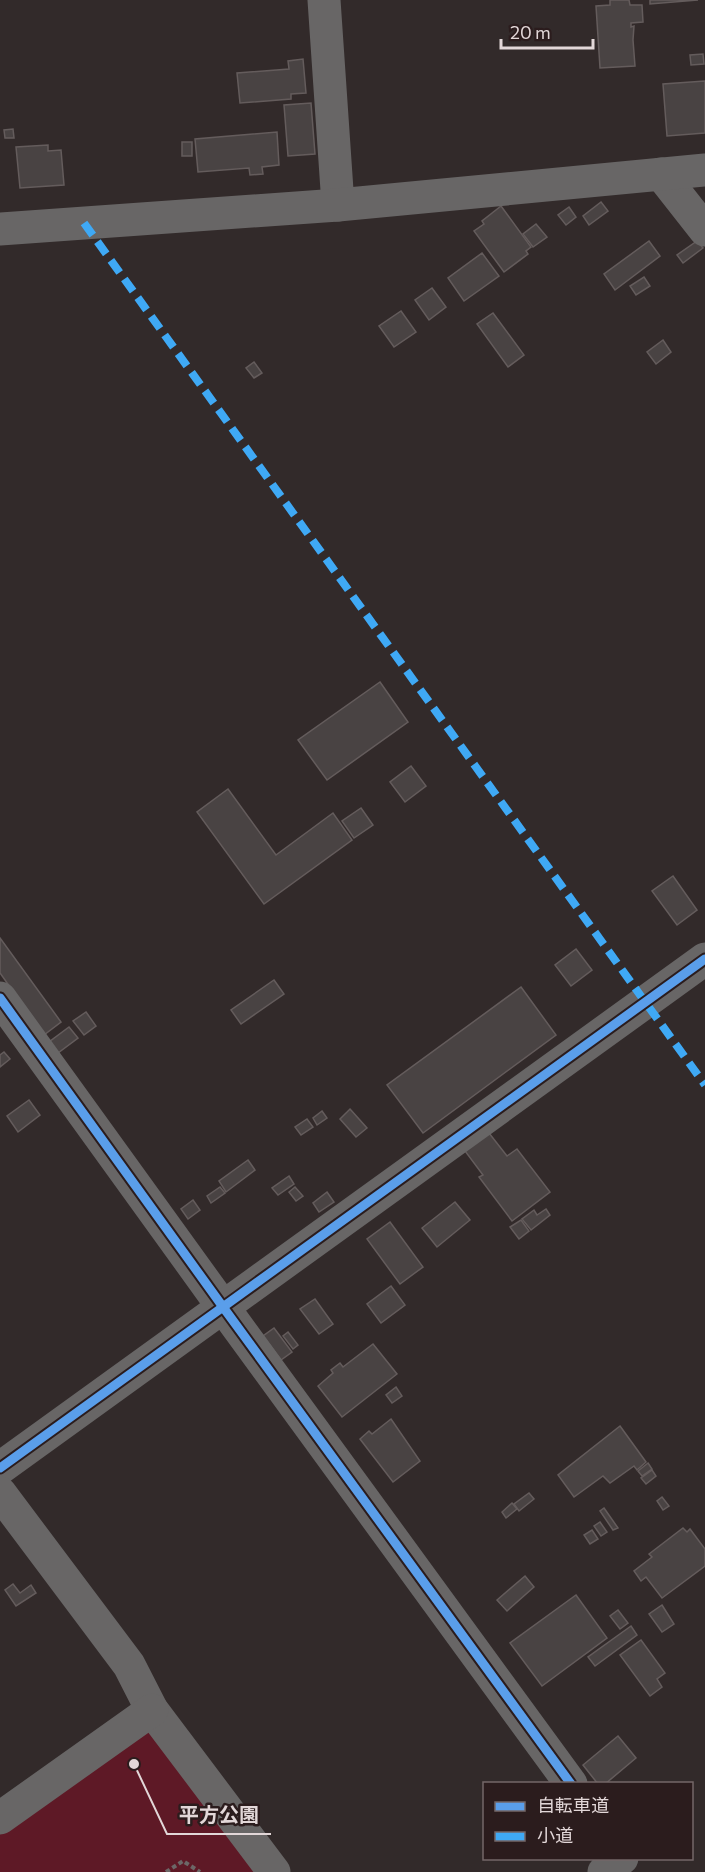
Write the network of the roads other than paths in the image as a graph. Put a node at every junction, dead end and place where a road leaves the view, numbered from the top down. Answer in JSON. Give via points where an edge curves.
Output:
{"nodes":[{"id":1,"x":324,"y":0,"type":"edge"},
{"id":2,"x":705,"y":170,"type":"edge"},
{"id":3,"x":661,"y":174,"type":"junction"},
{"id":4,"x":339,"y":205,"type":"junction"},
{"id":5,"x":0,"y":229,"type":"edge"},
{"id":6,"x":705,"y":230,"type":"edge"},
{"id":7,"x":705,"y":959,"type":"edge"},
{"id":8,"x":0,"y":998,"type":"edge"},
{"id":9,"x":223,"y":1307,"type":"junction"},
{"id":10,"x":0,"y":1468,"type":"edge"},
{"id":11,"x":0,"y":1494,"type":"edge"},
{"id":12,"x":152,"y":1710,"type":"junction"},
{"id":13,"x":571,"y":1782,"type":"edge"},
{"id":14,"x":0,"y":1818,"type":"edge"},
{"id":15,"x":621,"y":1860,"type":"edge"},
{"id":16,"x":626,"y":1860,"type":"edge"},
{"id":17,"x":274,"y":1872,"type":"edge"},
{"id":18,"x":604,"y":1872,"type":"edge"},
{"id":19,"x":636,"y":1872,"type":"edge"}],
"edges":[{"from":1,"to":4,"type":"street"},
{"from":2,"to":3,"type":"street"},
{"from":3,"to":4,"type":"street"},
{"from":3,"to":6,"type":"street"},
{"from":4,"to":5,"type":"street"},
{"from":7,"to":9,"type":"street"},
{"from":8,"to":9,"type":"street"},
{"from":9,"to":10,"type":"street"},
{"from":9,"to":13,"type":"street"},
{"from":11,"to":12,"type":"street","via":[[129,1665]]},
{"from":12,"to":14,"type":"street"},
{"from":12,"to":17,"type":"street"},
{"from":15,"to":18,"type":"street"},
{"from":16,"to":19,"type":"street"}]}
